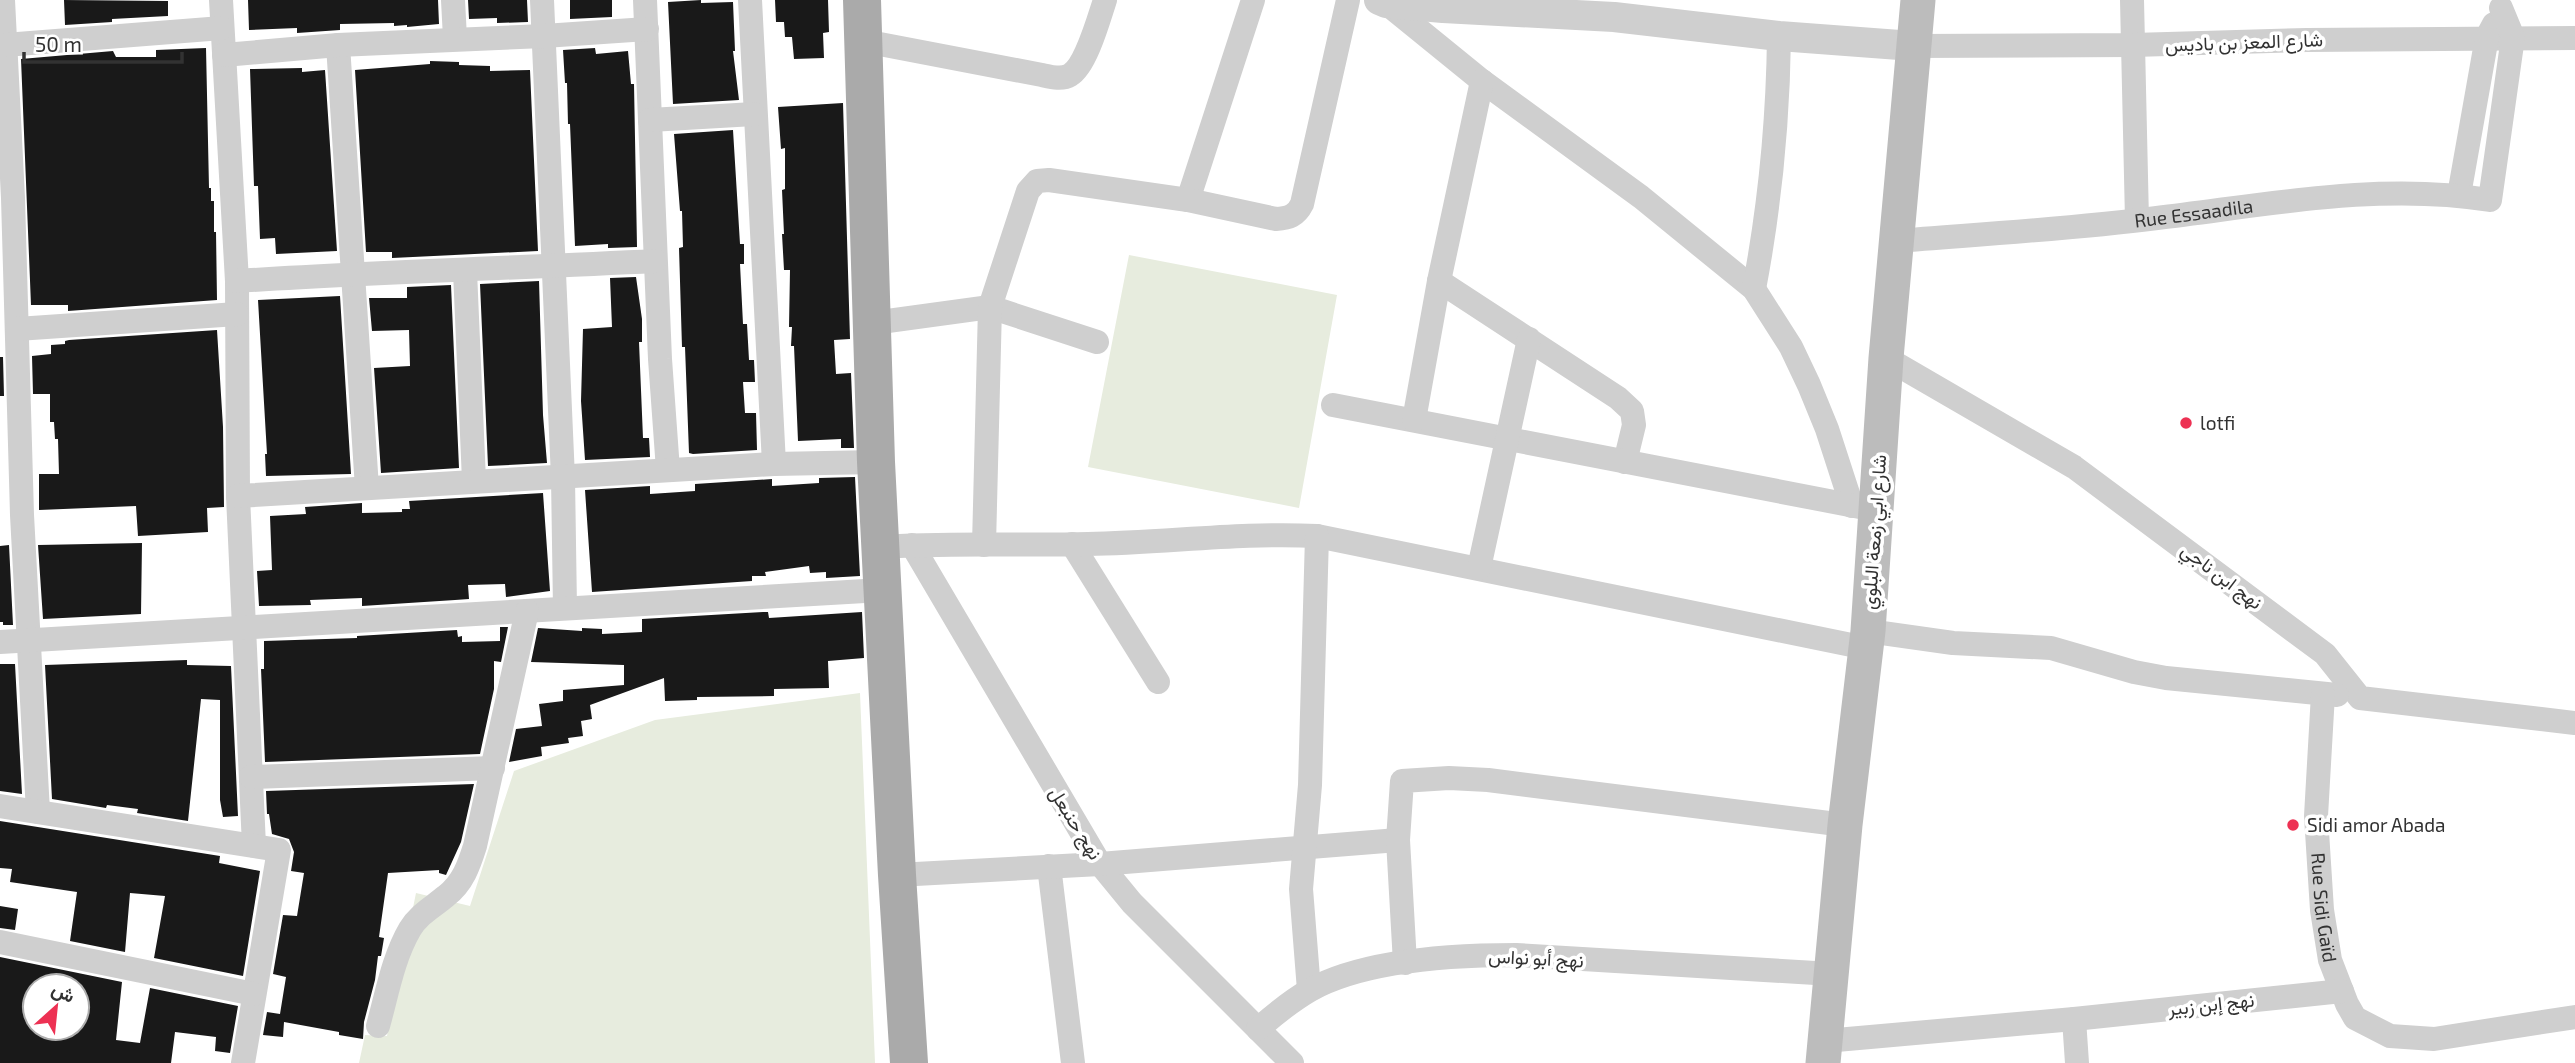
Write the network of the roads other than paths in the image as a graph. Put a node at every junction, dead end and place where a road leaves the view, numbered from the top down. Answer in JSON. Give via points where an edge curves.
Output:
{"nodes":[{"id":1,"x":3,"y":0,"type":"edge"},
{"id":2,"x":221,"y":0,"type":"edge"},
{"id":3,"x":453,"y":0,"type":"edge"},
{"id":4,"x":542,"y":0,"type":"edge"},
{"id":5,"x":645,"y":0,"type":"edge"},
{"id":6,"x":750,"y":0,"type":"edge"},
{"id":7,"x":862,"y":0,"type":"edge"},
{"id":8,"x":1105,"y":0,"type":"edge"},
{"id":9,"x":1253,"y":0,"type":"edge"},
{"id":10,"x":1348,"y":0,"type":"edge"},
{"id":11,"x":1917,"y":0,"type":"edge"},
{"id":12,"x":2132,"y":0,"type":"edge"},
{"id":13,"x":1382,"y":1,"type":"edge"},
{"id":14,"x":2502,"y":4,"type":"edge"},
{"id":15,"x":1614,"y":8,"type":"edge"},
{"id":16,"x":222,"y":28,"type":"junction"},
{"id":17,"x":647,"y":29,"type":"junction"},
{"id":18,"x":544,"y":36,"type":"junction"},
{"id":19,"x":1779,"y":36,"type":"junction"},
{"id":20,"x":2487,"y":37,"type":"junction"},
{"id":21,"x":2513,"y":37,"type":"junction"},
{"id":22,"x":455,"y":38,"type":"junction"},
{"id":23,"x":2575,"y":38,"type":"edge"},
{"id":24,"x":864,"y":41,"type":"junction"},
{"id":25,"x":5,"y":45,"type":"junction"},
{"id":26,"x":338,"y":45,"type":"junction"},
{"id":27,"x":2133,"y":45,"type":"junction"},
{"id":28,"x":1913,"y":46,"type":"junction"},
{"id":29,"x":224,"y":55,"type":"junction"},
{"id":30,"x":1482,"y":81,"type":"junction"},
{"id":31,"x":754,"y":114,"type":"junction"},
{"id":32,"x":650,"y":120,"type":"junction"},
{"id":33,"x":2459,"y":195,"type":"junction"},
{"id":34,"x":1188,"y":200,"type":"junction"},
{"id":35,"x":2137,"y":220,"type":"junction"},
{"id":36,"x":1897,"y":241,"type":"junction"},
{"id":37,"x":655,"y":261,"type":"junction"},
{"id":38,"x":553,"y":266,"type":"junction"},
{"id":39,"x":465,"y":271,"type":"junction"},
{"id":40,"x":351,"y":274,"type":"junction"},
{"id":41,"x":237,"y":281,"type":"junction"},
{"id":42,"x":1439,"y":281,"type":"junction"},
{"id":43,"x":1754,"y":289,"type":"junction"},
{"id":44,"x":990,"y":307,"type":"junction"},
{"id":45,"x":237,"y":314,"type":"junction"},
{"id":46,"x":873,"y":323,"type":"junction"},
{"id":47,"x":17,"y":329,"type":"junction"},
{"id":48,"x":1529,"y":339,"type":"junction"},
{"id":49,"x":1097,"y":342,"type":"dead end"},
{"id":50,"x":1886,"y":358,"type":"junction"},
{"id":51,"x":1333,"y":405,"type":"dead end"},
{"id":52,"x":1414,"y":420,"type":"junction"},
{"id":53,"x":1509,"y":439,"type":"junction"},
{"id":54,"x":876,"y":462,"type":"junction"},
{"id":55,"x":1626,"y":463,"type":"junction"},
{"id":56,"x":774,"y":464,"type":"junction"},
{"id":57,"x":668,"y":470,"type":"junction"},
{"id":58,"x":563,"y":478,"type":"junction"},
{"id":59,"x":474,"y":481,"type":"junction"},
{"id":60,"x":367,"y":488,"type":"junction"},
{"id":61,"x":238,"y":496,"type":"junction"},
{"id":62,"x":1863,"y":508,"type":"junction"},
{"id":63,"x":1317,"y":536,"type":"junction"},
{"id":64,"x":1072,"y":544,"type":"junction"},
{"id":65,"x":984,"y":545,"type":"junction"},
{"id":66,"x":896,"y":546,"type":"junction"},
{"id":67,"x":1479,"y":568,"type":"junction"},
{"id":68,"x":882,"y":590,"type":"junction"},
{"id":69,"x":565,"y":608,"type":"junction"},
{"id":70,"x":527,"y":611,"type":"junction"},
{"id":71,"x":243,"y":628,"type":"junction"},
{"id":72,"x":1867,"y":639,"type":"junction"},
{"id":73,"x":30,"y":640,"type":"junction"},
{"id":74,"x":0,"y":642,"type":"edge"},
{"id":75,"x":1158,"y":682,"type":"dead end"},
{"id":76,"x":2323,"y":694,"type":"junction"},
{"id":77,"x":2360,"y":698,"type":"junction"},
{"id":78,"x":2575,"y":723,"type":"edge"},
{"id":79,"x":493,"y":768,"type":"junction"},
{"id":80,"x":251,"y":777,"type":"junction"},
{"id":81,"x":0,"y":806,"type":"edge"},
{"id":82,"x":38,"y":812,"type":"junction"},
{"id":83,"x":1845,"y":825,"type":"junction"},
{"id":84,"x":1398,"y":840,"type":"junction"},
{"id":85,"x":254,"y":846,"type":"junction"},
{"id":86,"x":1306,"y":848,"type":"junction"},
{"id":87,"x":1100,"y":864,"type":"junction"},
{"id":88,"x":1049,"y":866,"type":"junction"},
{"id":89,"x":897,"y":875,"type":"junction"},
{"id":90,"x":0,"y":942,"type":"edge"},
{"id":91,"x":1405,"y":962,"type":"junction"},
{"id":92,"x":1832,"y":974,"type":"junction"},
{"id":93,"x":1309,"y":990,"type":"junction"},
{"id":94,"x":2342,"y":991,"type":"junction"},
{"id":95,"x":254,"y":994,"type":"junction"},
{"id":96,"x":2575,"y":1017,"type":"edge"},
{"id":97,"x":2074,"y":1019,"type":"junction"},
{"id":98,"x":378,"y":1026,"type":"dead end"},
{"id":99,"x":1258,"y":1028,"type":"junction"},
{"id":100,"x":1824,"y":1052,"type":"edge"},
{"id":101,"x":243,"y":1063,"type":"edge"},
{"id":102,"x":909,"y":1063,"type":"edge"},
{"id":103,"x":1073,"y":1063,"type":"edge"},
{"id":104,"x":1292,"y":1063,"type":"edge"},
{"id":105,"x":2077,"y":1063,"type":"edge"}],
"edges":[{"from":1,"to":25,"type":"street"},
{"from":2,"to":16,"type":"street"},
{"from":3,"to":22,"type":"street"},
{"from":4,"to":18,"type":"street"},
{"from":5,"to":17,"type":"street"},
{"from":6,"to":31,"type":"street"},
{"from":7,"to":24,"type":"main road"},
{"from":8,"to":24,"type":"street","via":[[1083,58],[1066,77]]},
{"from":9,"to":34,"type":"street"},
{"from":10,"to":34,"type":"street","via":[[1299,210],[1290,218],[1276,219]]},
{"from":11,"to":28,"type":"main road","name":"شارع ابي زمعة البلوي"},
{"from":12,"to":27,"type":"street"},
{"from":13,"to":15,"type":"street","via":[[1443,8]]},
{"from":13,"to":30,"type":"street"},
{"from":14,"to":20,"type":"street"},
{"from":14,"to":21,"type":"street"},
{"from":15,"to":19,"type":"street"},
{"from":16,"to":25,"type":"street"},
{"from":16,"to":29,"type":"street"},
{"from":17,"to":18,"type":"street"},
{"from":17,"to":32,"type":"street"},
{"from":18,"to":22,"type":"street"},
{"from":18,"to":38,"type":"street"},
{"from":19,"to":28,"type":"street"},
{"from":19,"to":43,"type":"street","via":[[1773,166]]},
{"from":20,"to":21,"type":"street","name":"شارع المعز بن باديس"},
{"from":20,"to":27,"type":"street","name":"شارع المعز بن باديس"},
{"from":20,"to":33,"type":"street"},
{"from":21,"to":23,"type":"street","name":"شارع المعز بن باديس"},
{"from":21,"to":33,"type":"street","name":"Rue Essaadila","via":[[2490,200]]},
{"from":22,"to":26,"type":"street"},
{"from":24,"to":46,"type":"main road"},
{"from":25,"to":47,"type":"street"},
{"from":26,"to":29,"type":"street"},
{"from":26,"to":40,"type":"street"},
{"from":27,"to":28,"type":"street","name":"شارع المعز بن باديس"},
{"from":27,"to":35,"type":"street"},
{"from":28,"to":36,"type":"main road","name":"شارع ابي زمعة البلوي"},
{"from":29,"to":41,"type":"street"},
{"from":30,"to":42,"type":"street"},
{"from":30,"to":43,"type":"street","via":[[1641,197]]},
{"from":31,"to":32,"type":"street"},
{"from":31,"to":56,"type":"street"},
{"from":32,"to":37,"type":"street"},
{"from":33,"to":35,"type":"street","name":"Rue Essaadila","via":[[2382,192]]},
{"from":34,"to":44,"type":"street","via":[[1037,181],[1026,197]]},
{"from":35,"to":36,"type":"street","name":"Rue Essaadila"},
{"from":36,"to":50,"type":"main road","name":"شارع ابي زمعة البلوي"},
{"from":37,"to":38,"type":"street"},
{"from":37,"to":57,"type":"street"},
{"from":38,"to":39,"type":"street"},
{"from":38,"to":58,"type":"street"},
{"from":39,"to":40,"type":"street"},
{"from":39,"to":59,"type":"street"},
{"from":40,"to":41,"type":"street"},
{"from":40,"to":60,"type":"street"},
{"from":41,"to":45,"type":"street"},
{"from":42,"to":48,"type":"street"},
{"from":42,"to":52,"type":"street"},
{"from":43,"to":62,"type":"street","via":[[1791,346]]},
{"from":44,"to":46,"type":"street"},
{"from":44,"to":49,"type":"street"},
{"from":44,"to":65,"type":"street"},
{"from":45,"to":47,"type":"street"},
{"from":45,"to":61,"type":"street"},
{"from":46,"to":54,"type":"main road"},
{"from":47,"to":73,"type":"street"},
{"from":48,"to":53,"type":"street"},
{"from":48,"to":55,"type":"street","via":[[1633,411]]},
{"from":50,"to":62,"type":"main road","name":"شارع ابي زمعة البلوي"},
{"from":50,"to":77,"type":"street","name":"نهج ابن ناجي","via":[[2074,467],[2325,654]]},
{"from":51,"to":52,"type":"street"},
{"from":52,"to":53,"type":"street"},
{"from":53,"to":55,"type":"street"},
{"from":53,"to":67,"type":"street"},
{"from":54,"to":56,"type":"street"},
{"from":54,"to":66,"type":"main road"},
{"from":55,"to":62,"type":"street"},
{"from":56,"to":57,"type":"street"},
{"from":57,"to":58,"type":"street"},
{"from":58,"to":59,"type":"street"},
{"from":58,"to":69,"type":"street"},
{"from":59,"to":60,"type":"street"},
{"from":60,"to":61,"type":"street"},
{"from":61,"to":71,"type":"street"},
{"from":62,"to":72,"type":"main road","name":"شارع ابي زمعة البلوي"},
{"from":63,"to":64,"type":"street","via":[[1266,534]]},
{"from":63,"to":67,"type":"street"},
{"from":63,"to":86,"type":"street"},
{"from":64,"to":65,"type":"street"},
{"from":64,"to":75,"type":"street"},
{"from":65,"to":66,"type":"street"},
{"from":66,"to":68,"type":"main road"},
{"from":66,"to":87,"type":"street","name":"نهج حنبعل"},
{"from":67,"to":72,"type":"street"},
{"from":68,"to":69,"type":"street"},
{"from":68,"to":89,"type":"main road"},
{"from":69,"to":70,"type":"street"},
{"from":70,"to":71,"type":"street"},
{"from":70,"to":79,"type":"street"},
{"from":71,"to":73,"type":"street"},
{"from":71,"to":80,"type":"street"},
{"from":72,"to":76,"type":"street","via":[[2051,648],[2145,674]]},
{"from":72,"to":83,"type":"main road","name":"شارع ابي زمعة البلوي"},
{"from":73,"to":74,"type":"street"},
{"from":73,"to":82,"type":"street"},
{"from":76,"to":77,"type":"street"},
{"from":76,"to":94,"type":"street","name":"Rue Sidi Gaïd","via":[[2318,854],[2322,910]]},
{"from":77,"to":78,"type":"street"},
{"from":79,"to":80,"type":"street"},
{"from":79,"to":98,"type":"street","via":[[467,871],[448,895],[410,928]]},
{"from":80,"to":85,"type":"street"},
{"from":81,"to":82,"type":"street"},
{"from":82,"to":85,"type":"street"},
{"from":83,"to":84,"type":"street","via":[[1449,778],[1402,781]]},
{"from":83,"to":92,"type":"main road","name":"شارع ابي زمعة البلوي"},
{"from":84,"to":86,"type":"street"},
{"from":84,"to":91,"type":"street"},
{"from":85,"to":95,"type":"street","via":[[279,850]]},
{"from":86,"to":87,"type":"street"},
{"from":86,"to":93,"type":"street","via":[[1301,889]]},
{"from":87,"to":88,"type":"street"},
{"from":87,"to":99,"type":"street","name":"نهج حنبعل","via":[[1132,903]]},
{"from":88,"to":89,"type":"street"},
{"from":88,"to":103,"type":"street"},
{"from":89,"to":102,"type":"main road"},
{"from":90,"to":95,"type":"street"},
{"from":91,"to":92,"type":"street","name":"نهج أبو نواس","via":[[1516,955]]},
{"from":91,"to":93,"type":"street","name":"نهج أبو نواس","via":[[1333,979]]},
{"from":92,"to":100,"type":"main road","name":"شارع ابي زمعة البلوي"},
{"from":93,"to":99,"type":"street","name":"نهج أبو نواس"},
{"from":94,"to":96,"type":"street","via":[[2355,1018],[2390,1036],[2445,1038]]},
{"from":94,"to":97,"type":"street","name":"نهج إبن زبير"},
{"from":95,"to":101,"type":"street"},
{"from":97,"to":100,"type":"street","name":"نهج إبن زبير"},
{"from":97,"to":105,"type":"street"},
{"from":99,"to":104,"type":"street","name":"نهج حنبعل"}]}
